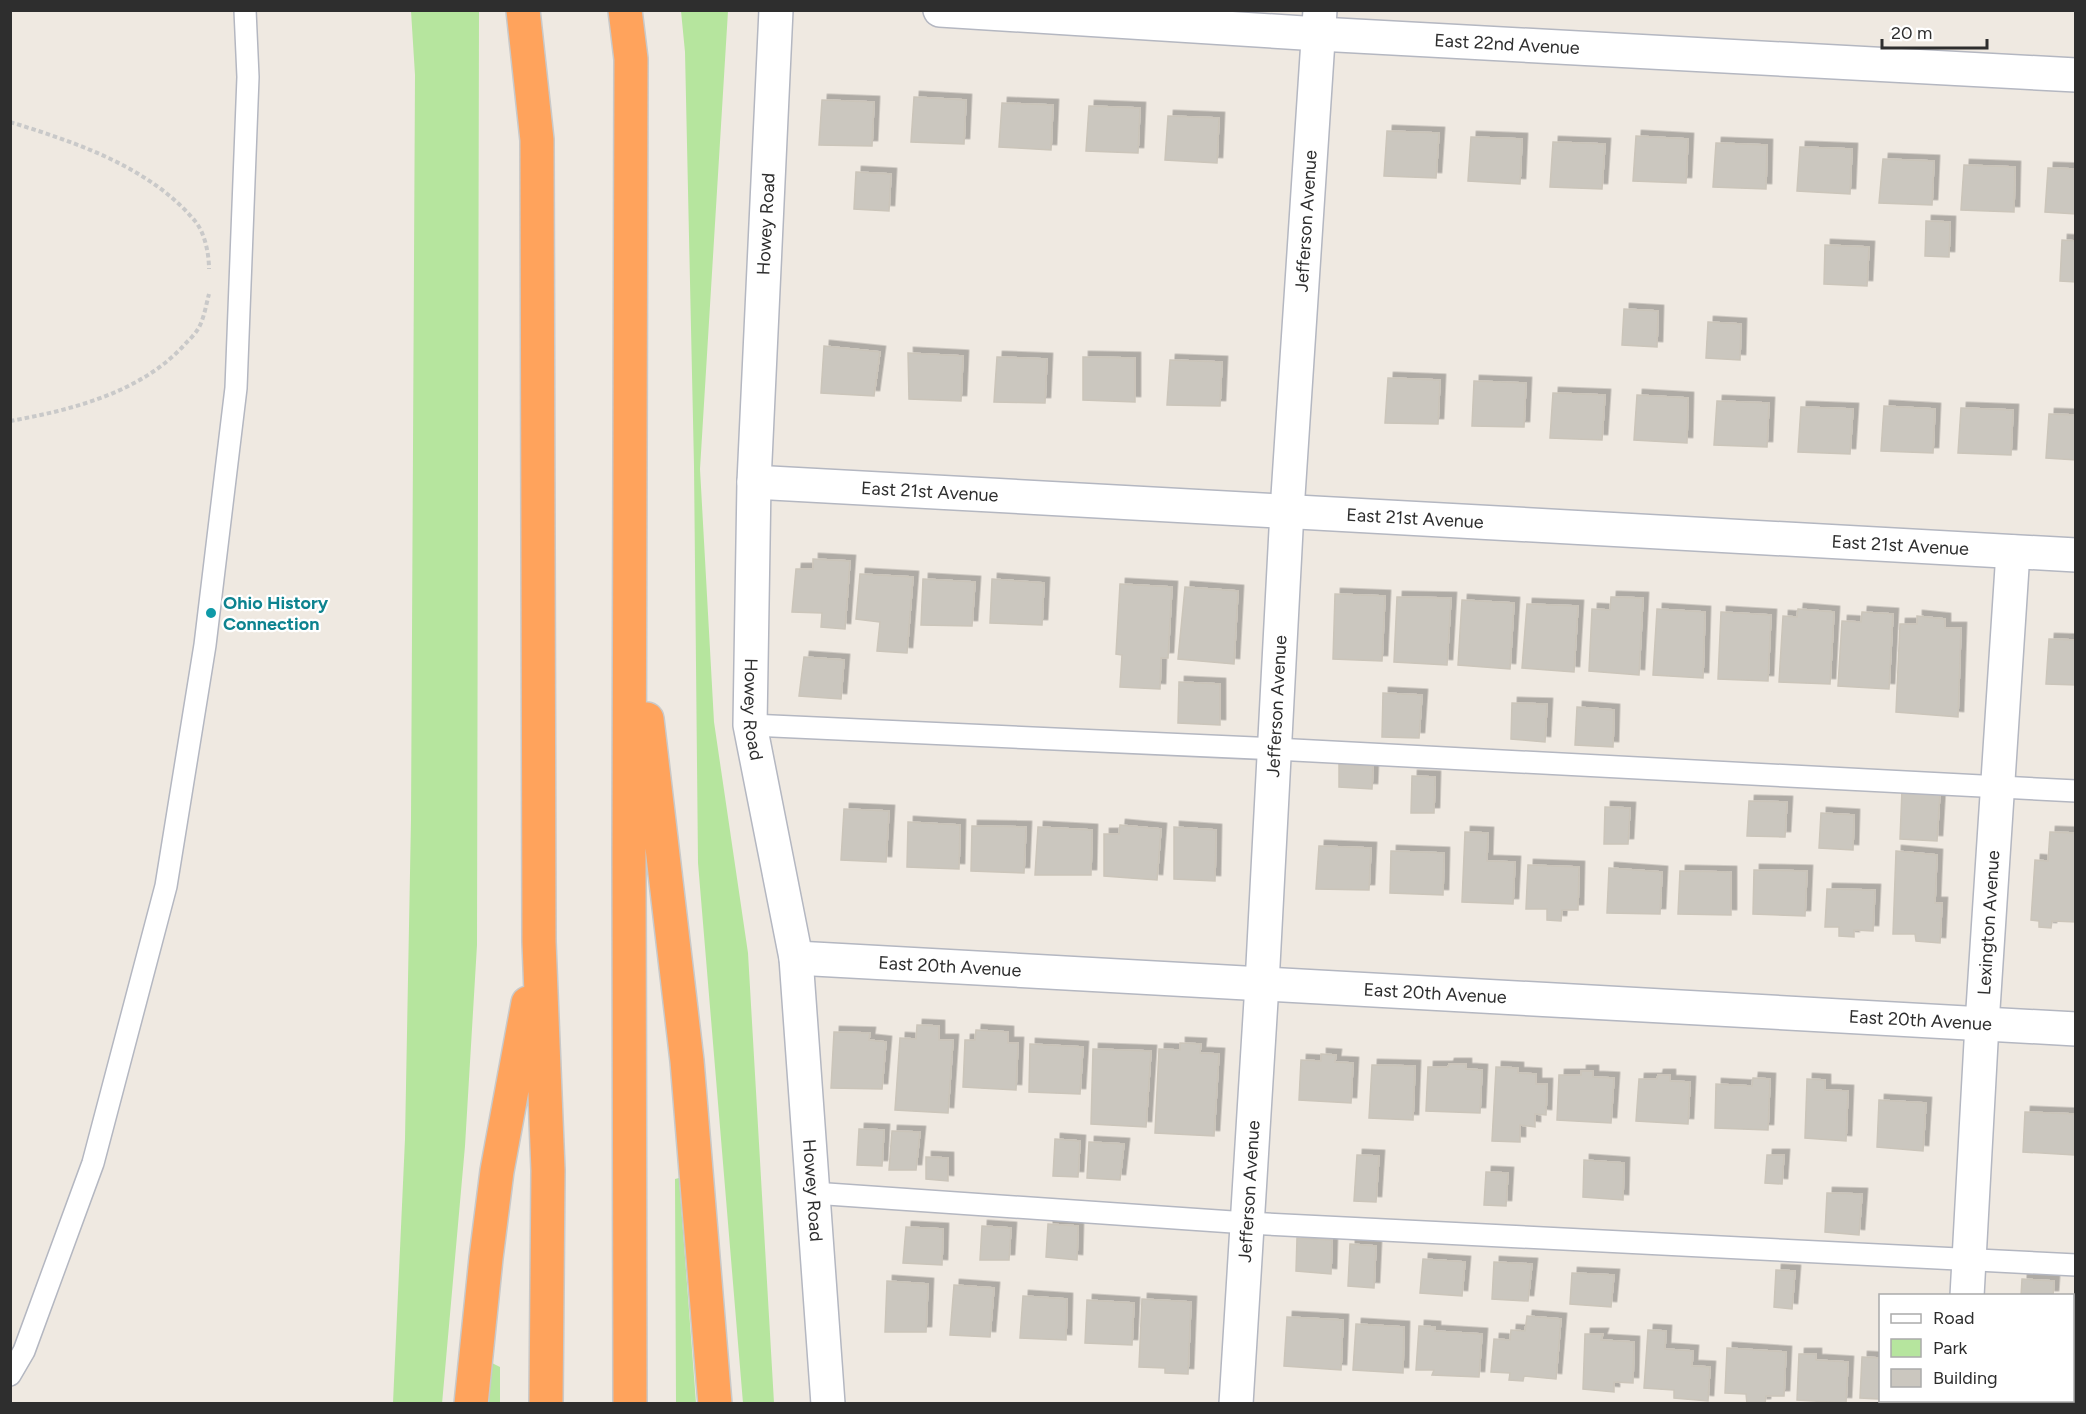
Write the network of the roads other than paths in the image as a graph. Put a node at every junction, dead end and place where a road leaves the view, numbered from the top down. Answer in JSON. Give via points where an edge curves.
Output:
{"nodes":[{"id":1,"x":245,"y":10,"type":"edge"},
{"id":2,"x":523,"y":10,"type":"edge"},
{"id":3,"x":625,"y":10,"type":"edge"},
{"id":4,"x":776,"y":10,"type":"edge"},
{"id":5,"x":940,"y":10,"type":"edge"},
{"id":6,"x":1320,"y":22,"type":"edge"},
{"id":7,"x":2076,"y":75,"type":"edge"},
{"id":8,"x":754,"y":482,"type":"junction"},
{"id":9,"x":1287,"y":511,"type":"junction"},
{"id":10,"x":2013,"y":552,"type":"junction"},
{"id":11,"x":2076,"y":555,"type":"edge"},
{"id":12,"x":630,"y":572,"type":"junction"},
{"id":13,"x":750,"y":725,"type":"junction"},
{"id":14,"x":1275,"y":749,"type":"junction"},
{"id":15,"x":1997,"y":787,"type":"junction"},
{"id":16,"x":2076,"y":792,"type":"edge"},
{"id":17,"x":539,"y":942,"type":"junction"},
{"id":18,"x":796,"y":958,"type":"junction"},
{"id":19,"x":1262,"y":984,"type":"junction"},
{"id":20,"x":1982,"y":1024,"type":"junction"},
{"id":21,"x":2076,"y":1029,"type":"edge"},
{"id":22,"x":813,"y":1192,"type":"junction"},
{"id":23,"x":1247,"y":1224,"type":"junction"},
{"id":24,"x":1969,"y":1260,"type":"junction"},
{"id":25,"x":2076,"y":1265,"type":"edge"},
{"id":26,"x":1967,"y":1294,"type":"edge"},
{"id":27,"x":10,"y":1375,"type":"edge"},
{"id":28,"x":471,"y":1404,"type":"edge"},
{"id":29,"x":546,"y":1404,"type":"edge"},
{"id":30,"x":630,"y":1404,"type":"edge"},
{"id":31,"x":715,"y":1404,"type":"edge"},
{"id":32,"x":828,"y":1404,"type":"edge"},
{"id":33,"x":1236,"y":1404,"type":"edge"}],
"edges":[{"from":1,"to":27,"type":"lane","via":[[248,77],[236,388],[205,645],[166,886],[93,1163],[24,1351]]},
{"from":2,"to":17,"type":"highway","via":[[537,140]]},
{"from":3,"to":12,"type":"highway","via":[[631,59]]},
{"from":4,"to":8,"type":"street","name":"Howey Road"},
{"from":5,"to":6,"type":"street","name":"East 22nd Avenue"},
{"from":6,"to":7,"type":"street","name":"East 22nd Avenue"},
{"from":6,"to":9,"type":"street","name":"Jefferson Avenue"},
{"from":8,"to":9,"type":"street","name":"East 21st Avenue"},
{"from":8,"to":13,"type":"street","name":"Howey Road"},
{"from":9,"to":10,"type":"street","name":"East 21st Avenue"},
{"from":9,"to":14,"type":"street","name":"Jefferson Avenue"},
{"from":10,"to":11,"type":"street","name":"East 21st Avenue"},
{"from":10,"to":15,"type":"street","name":"Lexington Avenue"},
{"from":12,"to":30,"type":"highway"},
{"from":12,"to":31,"type":"highway","via":[[687,1061]]},
{"from":13,"to":14,"type":"lane"},
{"from":13,"to":18,"type":"street","name":"Howey Road"},
{"from":14,"to":15,"type":"lane"},
{"from":14,"to":19,"type":"street","name":"Jefferson Avenue"},
{"from":15,"to":16,"type":"lane"},
{"from":15,"to":20,"type":"street","name":"Lexington Avenue"},
{"from":17,"to":28,"type":"highway","via":[[497,1171]]},
{"from":17,"to":29,"type":"highway","via":[[548,1170]]},
{"from":18,"to":19,"type":"street","name":"East 20th Avenue"},
{"from":18,"to":22,"type":"street","name":"Howey Road"},
{"from":19,"to":20,"type":"street","name":"East 20th Avenue"},
{"from":19,"to":23,"type":"street","name":"Jefferson Avenue"},
{"from":20,"to":21,"type":"street","name":"East 20th Avenue"},
{"from":20,"to":24,"type":"street","name":"Lexington Avenue"},
{"from":22,"to":23,"type":"lane"},
{"from":22,"to":32,"type":"street","name":"Howey Road"},
{"from":23,"to":24,"type":"lane"},
{"from":23,"to":33,"type":"street","name":"Jefferson Avenue"},
{"from":24,"to":25,"type":"lane"},
{"from":24,"to":26,"type":"street","name":"Lexington Avenue"}]}
